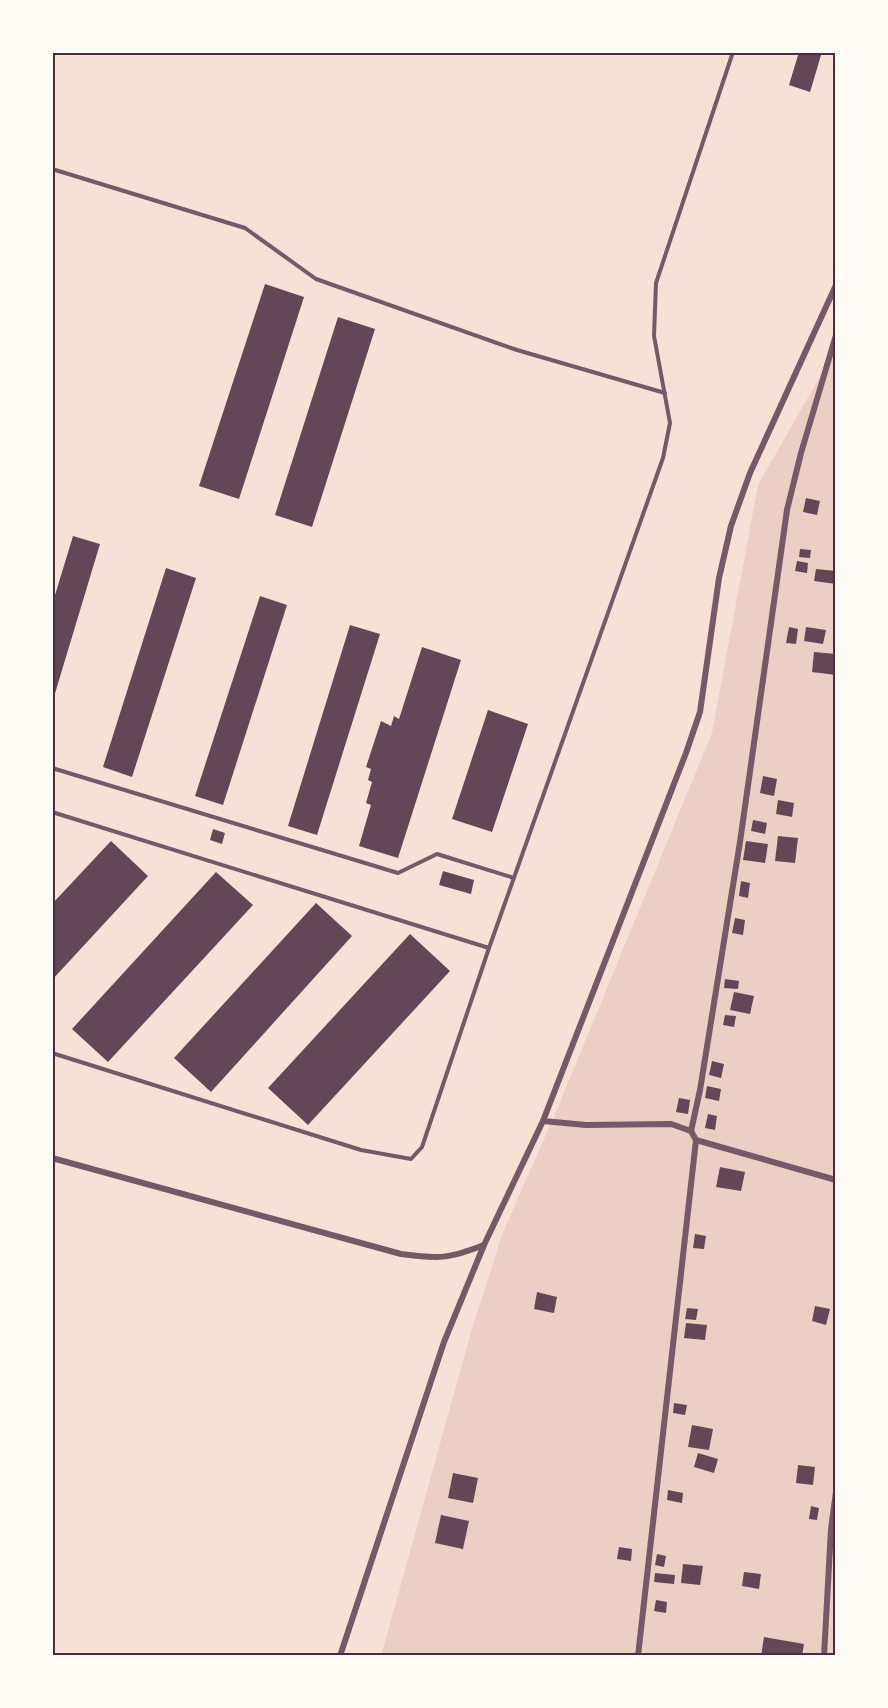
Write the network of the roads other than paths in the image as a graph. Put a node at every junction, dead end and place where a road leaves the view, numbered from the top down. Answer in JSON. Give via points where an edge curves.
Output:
{"nodes":[{"id":1,"x":733,"y":52,"type":"edge"},
{"id":2,"x":52,"y":169,"type":"edge"},
{"id":3,"x":836,"y":285,"type":"edge"},
{"id":4,"x":836,"y":335,"type":"edge"},
{"id":5,"x":664,"y":393,"type":"junction"},
{"id":6,"x":52,"y":768,"type":"edge"},
{"id":7,"x":52,"y":812,"type":"edge"},
{"id":8,"x":514,"y":878,"type":"junction"},
{"id":9,"x":489,"y":948,"type":"junction"},
{"id":10,"x":52,"y":1053,"type":"edge"},
{"id":11,"x":543,"y":1121,"type":"junction"},
{"id":12,"x":691,"y":1131,"type":"junction"},
{"id":13,"x":696,"y":1140,"type":"junction"},
{"id":14,"x":52,"y":1158,"type":"edge"},
{"id":15,"x":836,"y":1180,"type":"edge"},
{"id":16,"x":484,"y":1245,"type":"junction"},
{"id":17,"x":836,"y":1492,"type":"edge"},
{"id":18,"x":340,"y":1656,"type":"edge"},
{"id":19,"x":638,"y":1656,"type":"edge"},
{"id":20,"x":824,"y":1656,"type":"edge"}],
"edges":[{"from":1,"to":5,"type":"lane","via":[[656,283],[654,336]]},
{"from":2,"to":5,"type":"lane","via":[[245,228],[316,279],[517,350]]},
{"from":3,"to":11,"type":"street","via":[[750,473],[735,515],[719,578],[700,712]]},
{"from":4,"to":12,"type":"street","via":[[788,510],[740,842]]},
{"from":5,"to":8,"type":"lane","via":[[670,423],[663,458]]},
{"from":6,"to":8,"type":"lane","via":[[398,873],[437,854]]},
{"from":7,"to":9,"type":"lane"},
{"from":8,"to":9,"type":"lane"},
{"from":9,"to":10,"type":"lane","via":[[422,1147],[411,1159],[361,1150]]},
{"from":11,"to":12,"type":"street","via":[[671,1124]]},
{"from":11,"to":16,"type":"street"},
{"from":12,"to":13,"type":"street"},
{"from":13,"to":15,"type":"street"},
{"from":13,"to":19,"type":"street"},
{"from":14,"to":16,"type":"street","via":[[401,1254],[442,1258]]},
{"from":16,"to":18,"type":"street","via":[[444,1342]]},
{"from":17,"to":20,"type":"street"}]}
